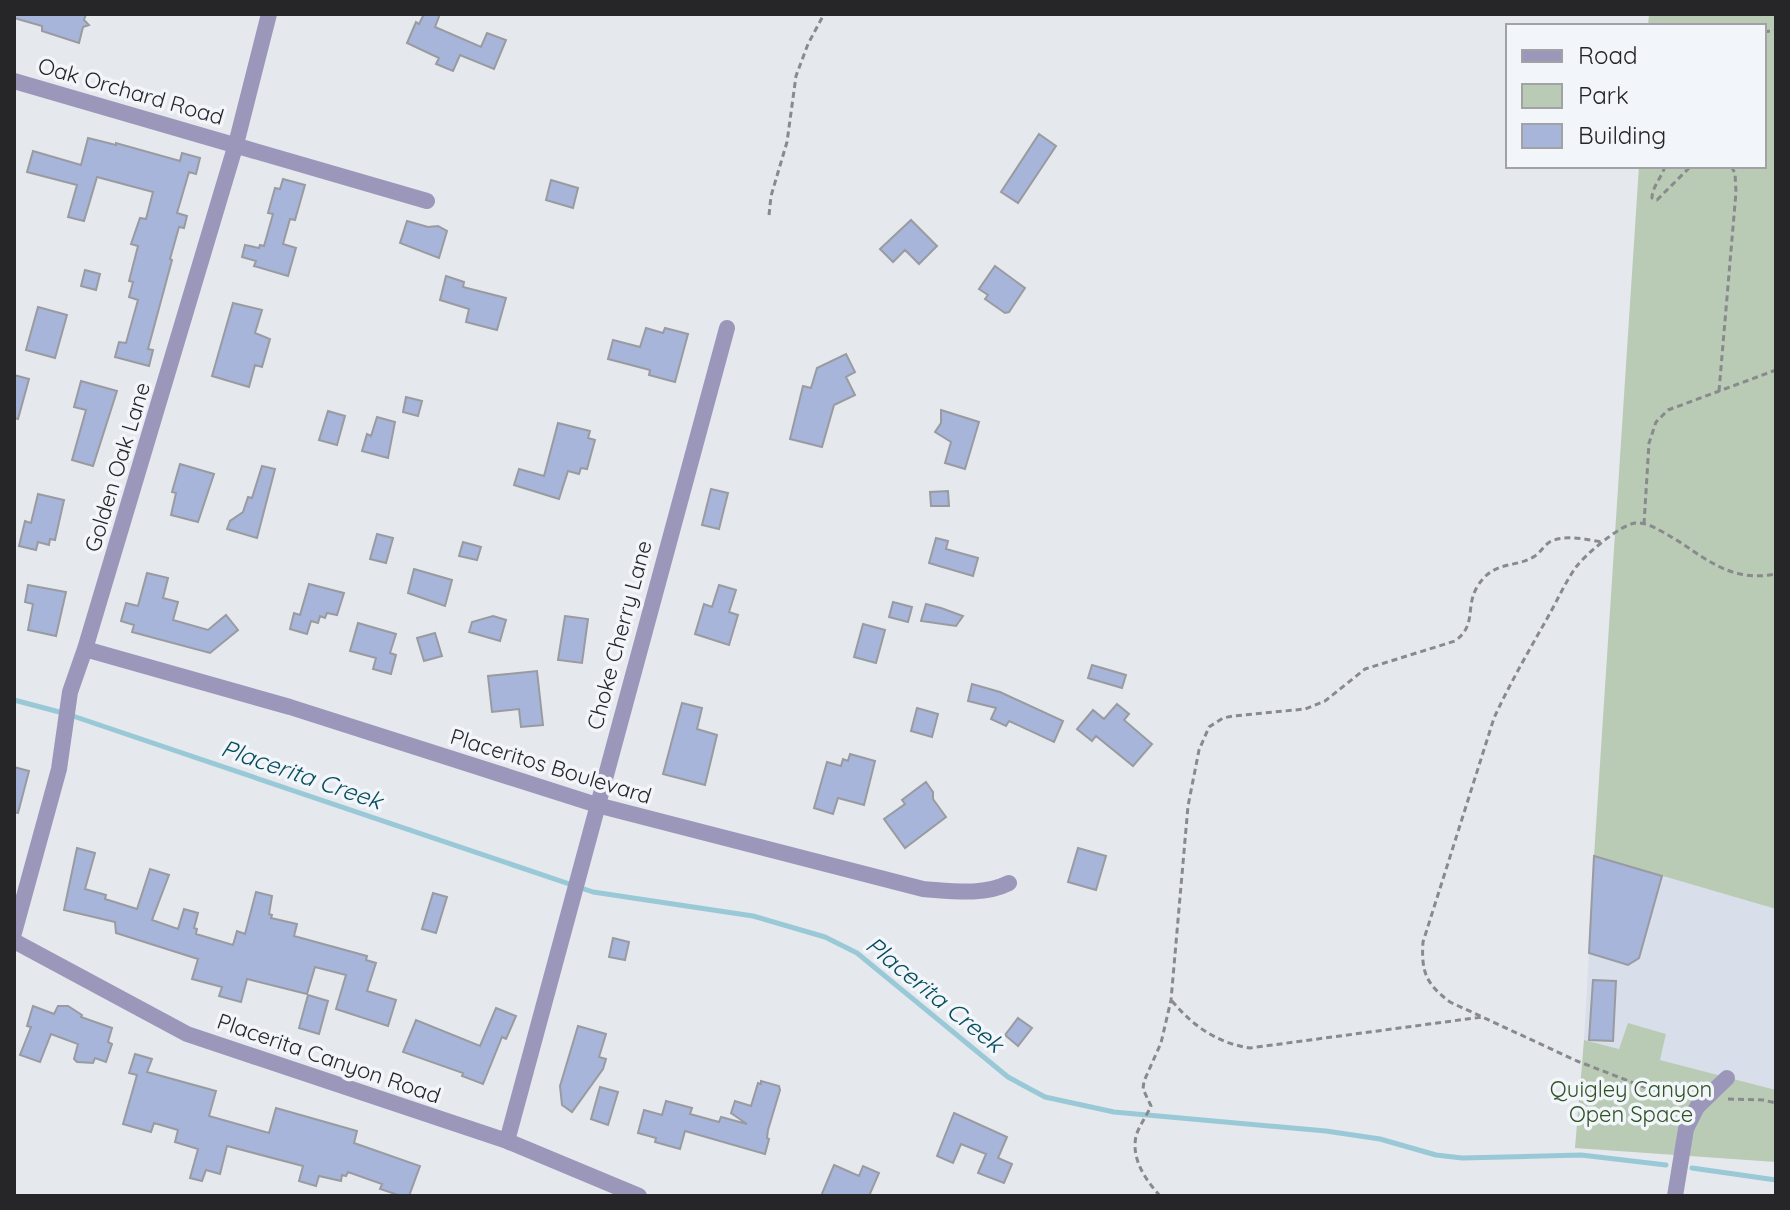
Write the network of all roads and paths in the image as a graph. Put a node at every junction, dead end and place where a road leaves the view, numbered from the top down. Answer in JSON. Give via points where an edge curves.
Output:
{"nodes":[{"id":1,"x":269,"y":14,"type":"edge"},
{"id":2,"x":824,"y":14,"type":"edge"},
{"id":3,"x":14,"y":81,"type":"edge"},
{"id":4,"x":236,"y":144,"type":"junction"},
{"id":5,"x":1664,"y":168,"type":"edge"},
{"id":6,"x":1689,"y":168,"type":"edge"},
{"id":7,"x":1732,"y":168,"type":"edge"},
{"id":8,"x":427,"y":201,"type":"dead end"},
{"id":9,"x":769,"y":215,"type":"dead end"},
{"id":10,"x":727,"y":328,"type":"dead end"},
{"id":11,"x":1776,"y":370,"type":"edge"},
{"id":12,"x":1719,"y":391,"type":"junction"},
{"id":13,"x":1644,"y":524,"type":"junction"},
{"id":14,"x":1603,"y":542,"type":"junction"},
{"id":15,"x":1776,"y":574,"type":"edge"},
{"id":16,"x":85,"y":649,"type":"junction"},
{"id":17,"x":597,"y":805,"type":"junction"},
{"id":18,"x":1009,"y":883,"type":"dead end"},
{"id":19,"x":14,"y":933,"type":"edge"},
{"id":20,"x":14,"y":941,"type":"edge"},
{"id":21,"x":1171,"y":1000,"type":"junction"},
{"id":22,"x":1482,"y":1017,"type":"junction"},
{"id":23,"x":1727,"y":1078,"type":"dead end"},
{"id":24,"x":1776,"y":1103,"type":"edge"},
{"id":25,"x":1697,"y":1107,"type":"junction"},
{"id":26,"x":507,"y":1141,"type":"junction"},
{"id":27,"x":639,"y":1196,"type":"edge"},
{"id":28,"x":1160,"y":1196,"type":"edge"},
{"id":29,"x":1675,"y":1196,"type":"edge"}],
"edges":[{"from":1,"to":4,"type":"street","name":"Golden Oak Lane"},
{"from":2,"to":9,"type":"path","via":[[796,76]]},
{"from":3,"to":4,"type":"street","name":"Oak Orchard Road"},
{"from":4,"to":8,"type":"street","name":"Oak Orchard Road"},
{"from":4,"to":16,"type":"street","name":"Golden Oak Lane"},
{"from":5,"to":6,"type":"path","via":[[1652,192],[1657,200]]},
{"from":7,"to":12,"type":"path","via":[[1736,192]]},
{"from":10,"to":17,"type":"street","name":"Choke Cherry Lane"},
{"from":11,"to":12,"type":"path"},
{"from":12,"to":13,"type":"path","via":[[1668,410],[1656,422],[1649,443]]},
{"from":13,"to":14,"type":"path","via":[[1633,523]]},
{"from":13,"to":15,"type":"path","via":[[1728,572]]},
{"from":14,"to":21,"type":"path","via":[[1552,540],[1533,558],[1499,566],[1479,584],[1471,599],[1470,623],[1455,641],[1365,669],[1325,701],[1305,709],[1233,716],[1209,727],[1188,806]]},
{"from":14,"to":22,"type":"path","via":[[1577,565],[1494,718],[1423,942],[1425,976],[1433,989]]},
{"from":16,"to":17,"type":"street","name":"Placeritos Boulevard","via":[[290,707]]},
{"from":16,"to":19,"type":"street","name":"Golden Oak Lane","via":[[70,692],[59,769]]},
{"from":17,"to":18,"type":"street","name":"Placeritos Boulevard","via":[[923,889],[967,892]]},
{"from":17,"to":26,"type":"street","name":"Choke Cherry Lane"},
{"from":20,"to":26,"type":"street","name":"Placerita Canyon Road","via":[[187,1034]]},
{"from":21,"to":22,"type":"path","via":[[1202,1030],[1230,1045],[1250,1048]]},
{"from":21,"to":28,"type":"path","via":[[1161,1043],[1144,1081],[1151,1106],[1135,1147],[1142,1176]]},
{"from":22,"to":25,"type":"path"},
{"from":23,"to":25,"type":"street"},
{"from":24,"to":25,"type":"path","via":[[1733,1098]]},
{"from":25,"to":29,"type":"street","via":[[1686,1129]]},
{"from":26,"to":27,"type":"street","name":"Placerita Canyon Road"}]}
